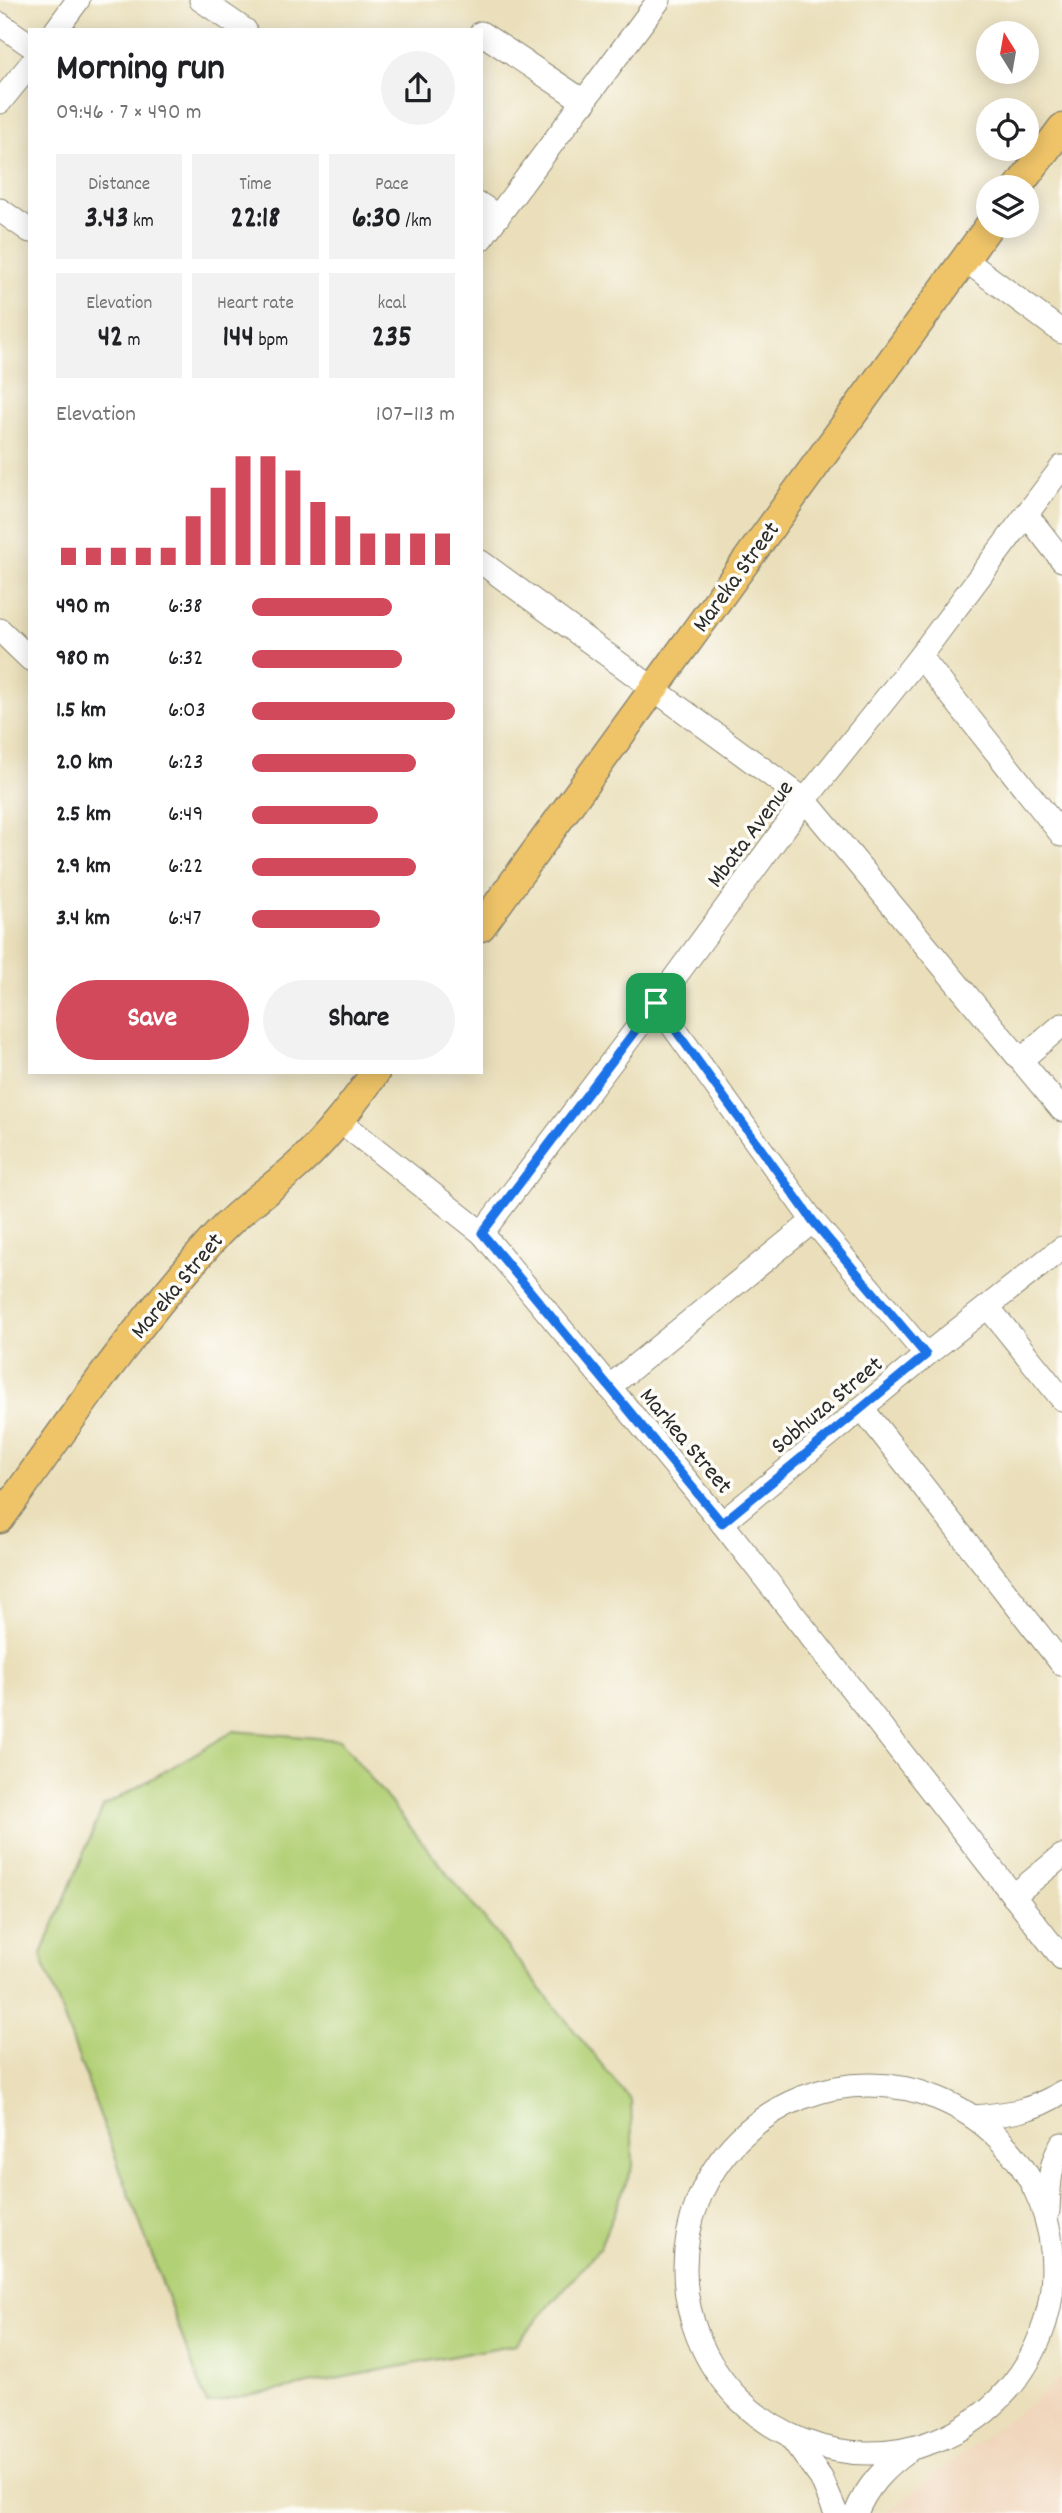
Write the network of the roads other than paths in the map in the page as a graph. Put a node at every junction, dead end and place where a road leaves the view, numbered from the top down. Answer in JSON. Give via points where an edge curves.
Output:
{"nodes":[{"id":1,"x":78,"y":0,"type":"edge"},
{"id":2,"x":201,"y":0,"type":"edge"},
{"id":3,"x":659,"y":0,"type":"edge"},
{"id":4,"x":0,"y":24,"type":"edge"},
{"id":5,"x":57,"y":28,"type":"edge"},
{"id":6,"x":242,"y":28,"type":"edge"},
{"id":7,"x":483,"y":34,"type":"edge"},
{"id":8,"x":28,"y":44,"type":"edge"},
{"id":9,"x":28,"y":67,"type":"edge"},
{"id":10,"x":0,"y":102,"type":"edge"},
{"id":11,"x":585,"y":102,"type":"junction"},
{"id":12,"x":1062,"y":128,"type":"edge"},
{"id":13,"x":1027,"y":175,"type":"edge"},
{"id":14,"x":0,"y":209,"type":"edge"},
{"id":15,"x":490,"y":211,"type":"edge"},
{"id":16,"x":28,"y":230,"type":"edge"},
{"id":17,"x":483,"y":233,"type":"edge"},
{"id":18,"x":980,"y":238,"type":"edge"},
{"id":19,"x":964,"y":259,"type":"junction"},
{"id":20,"x":1062,"y":332,"type":"edge"},
{"id":21,"x":1062,"y":467,"type":"edge"},
{"id":22,"x":1027,"y":515,"type":"junction"},
{"id":23,"x":1062,"y":560,"type":"edge"},
{"id":24,"x":483,"y":563,"type":"edge"},
{"id":25,"x":0,"y":630,"type":"edge"},
{"id":26,"x":920,"y":656,"type":"junction"},
{"id":27,"x":28,"y":657,"type":"edge"},
{"id":28,"x":654,"y":689,"type":"junction"},
{"id":29,"x":805,"y":800,"type":"junction"},
{"id":30,"x":1062,"y":835,"type":"edge"},
{"id":31,"x":483,"y":924,"type":"edge"},
{"id":32,"x":656,"y":1003,"type":"junction"},
{"id":33,"x":1062,"y":1025,"type":"edge"},
{"id":34,"x":1021,"y":1060,"type":"junction"},
{"id":35,"x":370,"y":1075,"type":"edge"},
{"id":36,"x":1062,"y":1110,"type":"edge"},
{"id":37,"x":340,"y":1121,"type":"junction"},
{"id":38,"x":813,"y":1221,"type":"junction"},
{"id":39,"x":482,"y":1233,"type":"junction"},
{"id":40,"x":1062,"y":1248,"type":"edge"},
{"id":41,"x":988,"y":1307,"type":"junction"},
{"id":42,"x":926,"y":1355,"type":"junction"},
{"id":43,"x":608,"y":1387,"type":"junction"},
{"id":44,"x":1062,"y":1399,"type":"edge"},
{"id":45,"x":862,"y":1408,"type":"junction"},
{"id":46,"x":0,"y":1519,"type":"edge"},
{"id":47,"x":722,"y":1523,"type":"junction"},
{"id":48,"x":1062,"y":1664,"type":"edge"},
{"id":49,"x":1062,"y":1856,"type":"edge"},
{"id":50,"x":1013,"y":1896,"type":"junction"},
{"id":51,"x":1062,"y":1958,"type":"edge"},
{"id":52,"x":1062,"y":2092,"type":"edge"},
{"id":53,"x":975,"y":2117,"type":"junction"},
{"id":54,"x":1062,"y":2144,"type":"edge"},
{"id":55,"x":1054,"y":2234,"type":"edge"},
{"id":56,"x":1055,"y":2317,"type":"edge"},
{"id":57,"x":790,"y":2436,"type":"junction"},
{"id":58,"x":914,"y":2448,"type":"junction"},
{"id":59,"x":836,"y":2513,"type":"edge"},
{"id":60,"x":856,"y":2513,"type":"edge"}],
"edges":[{"from":1,"to":5,"type":"street"},
{"from":2,"to":6,"type":"street"},
{"from":3,"to":11,"type":"street"},
{"from":4,"to":8,"type":"street"},
{"from":7,"to":11,"type":"street"},
{"from":9,"to":10,"type":"street"},
{"from":11,"to":15,"type":"street"},
{"from":12,"to":13,"type":"main road"},
{"from":14,"to":16,"type":"street"},
{"from":15,"to":17,"type":"street"},
{"from":18,"to":19,"type":"main road","name":"Mareka Street"},
{"from":19,"to":20,"type":"street"},
{"from":19,"to":28,"type":"main road","name":"Mareka Street"},
{"from":21,"to":22,"type":"street","name":"Mbata Avenue"},
{"from":22,"to":23,"type":"street"},
{"from":22,"to":26,"type":"street","name":"Mbata Avenue"},
{"from":24,"to":28,"type":"street"},
{"from":25,"to":27,"type":"street"},
{"from":26,"to":29,"type":"street","name":"Mbata Avenue"},
{"from":26,"to":30,"type":"street"},
{"from":28,"to":29,"type":"street"},
{"from":28,"to":31,"type":"main road","name":"Mareka Street"},
{"from":29,"to":32,"type":"street","name":"Mbata Avenue"},
{"from":29,"to":34,"type":"street"},
{"from":32,"to":38,"type":"street"},
{"from":32,"to":39,"type":"street","name":"Mbata Avenue"},
{"from":33,"to":34,"type":"street"},
{"from":34,"to":36,"type":"street"},
{"from":35,"to":37,"type":"main road","name":"Mareka Street"},
{"from":37,"to":39,"type":"street","name":"Markea Street"},
{"from":37,"to":46,"type":"main road","name":"Mareka Street","via":[[300,1163],[218,1233],[186,1270],[109,1365]]},
{"from":38,"to":42,"type":"street"},
{"from":38,"to":43,"type":"street"},
{"from":39,"to":43,"type":"street","name":"Markea Street"},
{"from":40,"to":41,"type":"street","name":"Sobhuza Street"},
{"from":41,"to":42,"type":"street","name":"Sobhuza Street"},
{"from":41,"to":44,"type":"street"},
{"from":42,"to":45,"type":"street","name":"Sobhuza Street"},
{"from":43,"to":47,"type":"street","name":"Markea Street"},
{"from":45,"to":47,"type":"street","name":"Sobhuza Street"},
{"from":45,"to":48,"type":"street"},
{"from":47,"to":50,"type":"street","name":"Markea Street"},
{"from":49,"to":50,"type":"street"},
{"from":50,"to":51,"type":"street","name":"Markea Street"},
{"from":52,"to":53,"type":"street","via":[[1015,2113]]},
{"from":53,"to":55,"type":"street","via":[[1006,2145],[1031,2178]]},
{"from":53,"to":57,"type":"street","via":[[931,2095],[883,2085],[833,2088],[786,2104],[746,2131],[722,2156],[704,2185],[684,2250],[690,2318],[702,2350],[730,2392],[758,2417]]},
{"from":54,"to":55,"type":"street","via":[[1050,2172]]},
{"from":55,"to":56,"type":"street"},
{"from":56,"to":58,"type":"street","via":[[1022,2372],[990,2408],[961,2429]]},
{"from":57,"to":58,"type":"street","via":[[821,2448],[854,2453]]},
{"from":57,"to":59,"type":"street","via":[[821,2478]]},
{"from":58,"to":60,"type":"street","via":[[883,2470]]}]}
